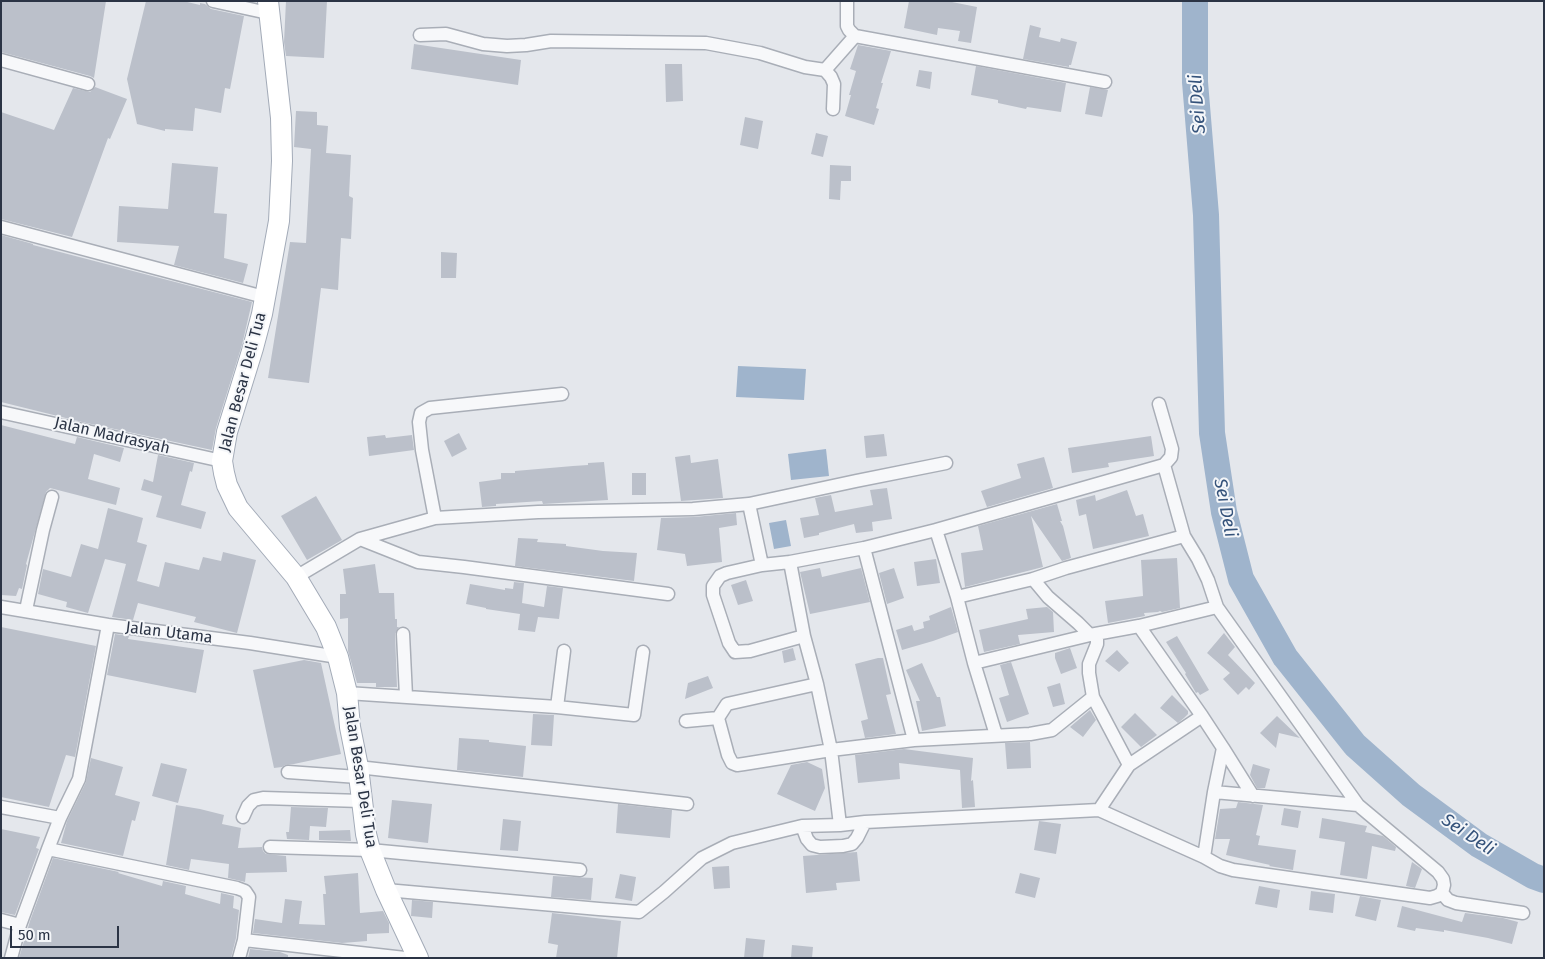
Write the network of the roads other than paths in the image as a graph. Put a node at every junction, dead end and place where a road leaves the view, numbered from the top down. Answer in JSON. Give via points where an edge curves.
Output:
{"nodes":[{"id":1,"x":213,"y":1,"type":"edge"},
{"id":2,"x":847,"y":1,"type":"edge"},
{"id":3,"x":268,"y":7,"type":"edge"},
{"id":4,"x":420,"y":34,"type":"dead end"},
{"id":5,"x":855,"y":36,"type":"junction"},
{"id":6,"x":1,"y":60,"type":"edge"},
{"id":7,"x":825,"y":70,"type":"junction"},
{"id":8,"x":1105,"y":82,"type":"dead end"},
{"id":9,"x":88,"y":84,"type":"dead end"},
{"id":10,"x":833,"y":109,"type":"dead end"},
{"id":11,"x":1,"y":227,"type":"edge"},
{"id":12,"x":264,"y":296,"type":"junction"},
{"id":13,"x":562,"y":394,"type":"dead end"},
{"id":14,"x":1159,"y":404,"type":"dead end"},
{"id":15,"x":1,"y":412,"type":"edge"},
{"id":16,"x":222,"y":461,"type":"junction"},
{"id":17,"x":946,"y":463,"type":"dead end"},
{"id":18,"x":1164,"y":465,"type":"junction"},
{"id":19,"x":52,"y":497,"type":"dead end"},
{"id":20,"x":749,"y":504,"type":"junction"},
{"id":21,"x":435,"y":518,"type":"junction"},
{"id":22,"x":936,"y":530,"type":"junction"},
{"id":23,"x":1184,"y":536,"type":"junction"},
{"id":24,"x":360,"y":539,"type":"junction"},
{"id":25,"x":864,"y":548,"type":"junction"},
{"id":26,"x":790,"y":562,"type":"junction"},
{"id":27,"x":762,"y":565,"type":"junction"},
{"id":28,"x":296,"y":578,"type":"junction"},
{"id":29,"x":1033,"y":579,"type":"junction"},
{"id":30,"x":668,"y":594,"type":"dead end"},
{"id":31,"x":957,"y":597,"type":"junction"},
{"id":32,"x":1,"y":607,"type":"edge"},
{"id":33,"x":1216,"y":607,"type":"junction"},
{"id":34,"x":26,"y":610,"type":"junction"},
{"id":35,"x":108,"y":625,"type":"junction"},
{"id":36,"x":1140,"y":626,"type":"junction"},
{"id":37,"x":403,"y":634,"type":"dead end"},
{"id":38,"x":1094,"y":635,"type":"junction"},
{"id":39,"x":804,"y":636,"type":"junction"},
{"id":40,"x":564,"y":651,"type":"dead end"},
{"id":41,"x":643,"y":652,"type":"dead end"},
{"id":42,"x":338,"y":657,"type":"junction"},
{"id":43,"x":974,"y":663,"type":"junction"},
{"id":44,"x":817,"y":684,"type":"junction"},
{"id":45,"x":347,"y":693,"type":"junction"},
{"id":46,"x":406,"y":696,"type":"junction"},
{"id":47,"x":1094,"y":697,"type":"junction"},
{"id":48,"x":557,"y":706,"type":"junction"},
{"id":49,"x":1202,"y":716,"type":"junction"},
{"id":50,"x":718,"y":718,"type":"junction"},
{"id":51,"x":686,"y":721,"type":"dead end"},
{"id":52,"x":996,"y":734,"type":"junction"},
{"id":53,"x":914,"y":740,"type":"junction"},
{"id":54,"x":1223,"y":748,"type":"junction"},
{"id":55,"x":832,"y":750,"type":"junction"},
{"id":56,"x":1129,"y":765,"type":"junction"},
{"id":57,"x":288,"y":772,"type":"dead end"},
{"id":58,"x":358,"y":772,"type":"junction"},
{"id":59,"x":1214,"y":792,"type":"junction"},
{"id":60,"x":1253,"y":796,"type":"junction"},
{"id":61,"x":362,"y":801,"type":"junction"},
{"id":62,"x":687,"y":804,"type":"dead end"},
{"id":63,"x":1358,"y":805,"type":"junction"},
{"id":64,"x":1,"y":806,"type":"edge"},
{"id":65,"x":1099,"y":810,"type":"junction"},
{"id":66,"x":242,"y":817,"type":"dead end"},
{"id":67,"x":60,"y":818,"type":"junction"},
{"id":68,"x":866,"y":822,"type":"junction"},
{"id":69,"x":840,"y":825,"type":"junction"},
{"id":70,"x":802,"y":826,"type":"junction"},
{"id":71,"x":270,"y":847,"type":"dead end"},
{"id":72,"x":48,"y":849,"type":"junction"},
{"id":73,"x":370,"y":850,"type":"junction"},
{"id":74,"x":1204,"y":857,"type":"junction"},
{"id":75,"x":580,"y":870,"type":"dead end"},
{"id":76,"x":386,"y":890,"type":"junction"},
{"id":77,"x":1442,"y":893,"type":"junction"},
{"id":78,"x":1523,"y":913,"type":"dead end"},
{"id":79,"x":1,"y":920,"type":"edge"},
{"id":80,"x":20,"y":925,"type":"junction"},
{"id":81,"x":244,"y":940,"type":"junction"},
{"id":82,"x":11,"y":958,"type":"edge"},
{"id":83,"x":239,"y":958,"type":"edge"},
{"id":84,"x":405,"y":958,"type":"edge"},
{"id":85,"x":418,"y":958,"type":"edge"}],
"edges":[{"from":1,"to":3,"type":"street"},
{"from":2,"to":5,"type":"street","via":[[847,26]]},
{"from":3,"to":12,"type":"main road","name":"Jalan Besar Deli Tua","via":[[281,118],[282,160],[279,221]]},
{"from":4,"to":7,"type":"street","via":[[446,34],[483,44],[507,46],[551,41],[706,43]]},
{"from":5,"to":7,"type":"street"},
{"from":5,"to":8,"type":"street"},
{"from":6,"to":9,"type":"street"},
{"from":7,"to":10,"type":"street","via":[[834,84]]},
{"from":11,"to":12,"type":"street"},
{"from":12,"to":16,"type":"main road","name":"Jalan Besar Deli Tua","via":[[262,314],[227,432]]},
{"from":13,"to":21,"type":"street","via":[[430,408],[422,413],[419,422],[422,450]]},
{"from":14,"to":18,"type":"street","via":[[1172,449],[1171,458]]},
{"from":15,"to":16,"type":"street","name":"Jalan Madrasyah"},
{"from":16,"to":28,"type":"main road","name":"Jalan Besar Deli Tua","via":[[226,485],[238,508]]},
{"from":17,"to":20,"type":"street"},
{"from":18,"to":22,"type":"street"},
{"from":18,"to":23,"type":"street"},
{"from":19,"to":34,"type":"street"},
{"from":20,"to":21,"type":"street","via":[[693,510],[538,512]]},
{"from":20,"to":27,"type":"street"},
{"from":21,"to":24,"type":"street"},
{"from":22,"to":25,"type":"street"},
{"from":22,"to":31,"type":"street"},
{"from":23,"to":29,"type":"street"},
{"from":23,"to":33,"type":"street","via":[[1208,580]]},
{"from":24,"to":28,"type":"street"},
{"from":24,"to":30,"type":"street","via":[[418,562]]},
{"from":25,"to":26,"type":"street"},
{"from":25,"to":53,"type":"street"},
{"from":26,"to":27,"type":"street"},
{"from":26,"to":39,"type":"street"},
{"from":27,"to":39,"type":"street","via":[[720,576],[713,586],[713,595],[731,648],[735,652],[744,652]]},
{"from":28,"to":42,"type":"main road","name":"Jalan Besar Deli Tua","via":[[322,621]]},
{"from":29,"to":31,"type":"street"},
{"from":29,"to":38,"type":"street","via":[[1048,597]]},
{"from":31,"to":43,"type":"street"},
{"from":32,"to":34,"type":"street","name":"Jalan Utama"},
{"from":33,"to":36,"type":"street"},
{"from":33,"to":63,"type":"street"},
{"from":34,"to":35,"type":"street","name":"Jalan Utama"},
{"from":35,"to":42,"type":"street","name":"Jalan Utama","via":[[250,642]]},
{"from":35,"to":67,"type":"street","via":[[79,779]]},
{"from":36,"to":38,"type":"street"},
{"from":36,"to":49,"type":"street"},
{"from":37,"to":46,"type":"street"},
{"from":38,"to":43,"type":"street"},
{"from":38,"to":47,"type":"street","via":[[1097,644],[1088,673]]},
{"from":39,"to":44,"type":"street"},
{"from":40,"to":48,"type":"street"},
{"from":41,"to":48,"type":"street","via":[[634,715]]},
{"from":42,"to":45,"type":"main road","name":"Jalan Besar Deli Tua"},
{"from":43,"to":52,"type":"street"},
{"from":44,"to":50,"type":"street","via":[[727,704]]},
{"from":44,"to":55,"type":"street"},
{"from":45,"to":46,"type":"street"},
{"from":45,"to":58,"type":"main road","name":"Jalan Besar Deli Tua"},
{"from":46,"to":48,"type":"street"},
{"from":47,"to":52,"type":"street","via":[[1052,730]]},
{"from":47,"to":56,"type":"street"},
{"from":49,"to":54,"type":"street"},
{"from":49,"to":56,"type":"street"},
{"from":50,"to":51,"type":"street"},
{"from":50,"to":55,"type":"street","via":[[730,760],[737,765]]},
{"from":52,"to":53,"type":"street"},
{"from":53,"to":55,"type":"street"},
{"from":54,"to":59,"type":"street"},
{"from":54,"to":60,"type":"street"},
{"from":55,"to":69,"type":"street"},
{"from":56,"to":65,"type":"street"},
{"from":57,"to":58,"type":"street"},
{"from":58,"to":61,"type":"main road","name":"Jalan Besar Deli Tua"},
{"from":58,"to":62,"type":"street"},
{"from":59,"to":60,"type":"street"},
{"from":59,"to":74,"type":"street"},
{"from":60,"to":63,"type":"street"},
{"from":61,"to":66,"type":"street","via":[[263,798],[254,800]]},
{"from":61,"to":73,"type":"main road","name":"Jalan Besar Deli Tua"},
{"from":63,"to":77,"type":"street","via":[[1438,872],[1443,879]]},
{"from":64,"to":67,"type":"street"},
{"from":65,"to":68,"type":"street"},
{"from":65,"to":74,"type":"street"},
{"from":67,"to":72,"type":"street"},
{"from":68,"to":69,"type":"street"},
{"from":68,"to":70,"type":"street","via":[[852,844],[843,846],[812,845]]},
{"from":69,"to":70,"type":"street"},
{"from":70,"to":76,"type":"street","via":[[732,843],[702,858],[639,912]]},
{"from":71,"to":73,"type":"street"},
{"from":72,"to":80,"type":"street"},
{"from":72,"to":81,"type":"street","via":[[245,891],[249,897]]},
{"from":73,"to":75,"type":"street"},
{"from":73,"to":76,"type":"main road","name":"Jalan Besar Deli Tua"},
{"from":74,"to":77,"type":"street","via":[[1233,870],[1430,898]]},
{"from":76,"to":85,"type":"main road","name":"Jalan Besar Deli Tua"},
{"from":77,"to":78,"type":"street","via":[[1456,903]]},
{"from":79,"to":80,"type":"street"},
{"from":80,"to":82,"type":"street"},
{"from":81,"to":83,"type":"street"},
{"from":81,"to":84,"type":"street"}]}
